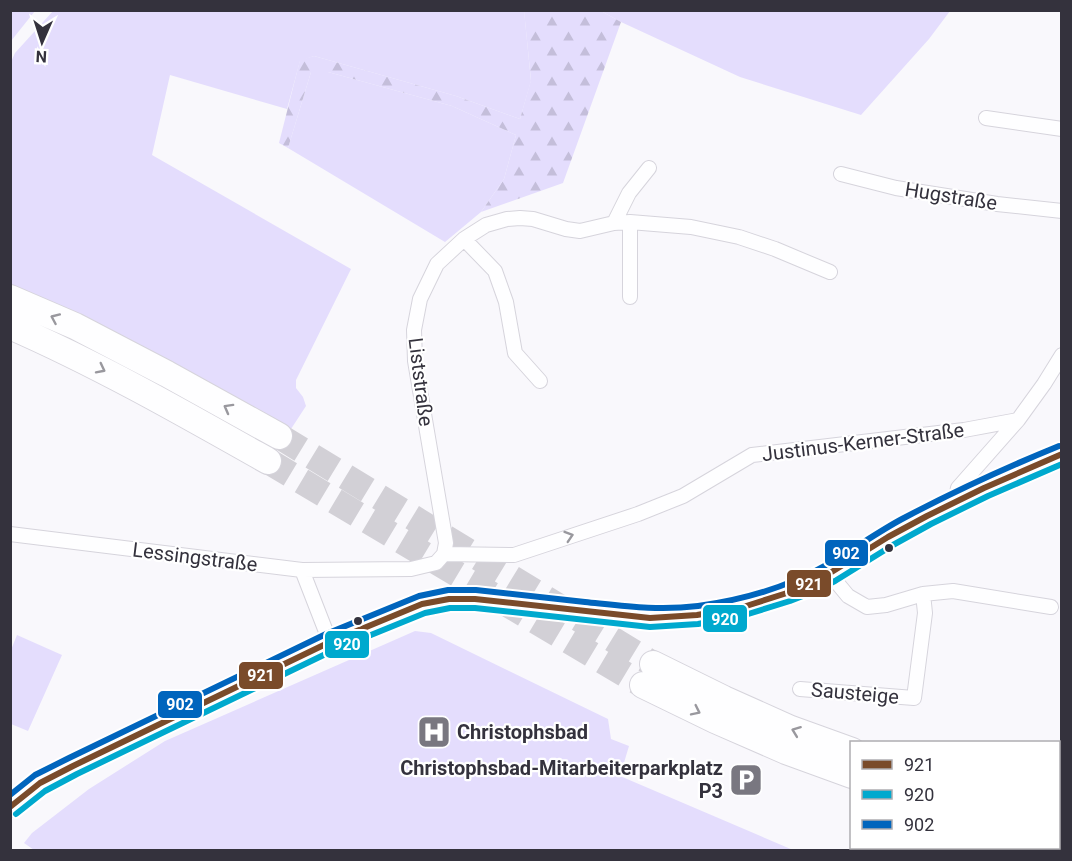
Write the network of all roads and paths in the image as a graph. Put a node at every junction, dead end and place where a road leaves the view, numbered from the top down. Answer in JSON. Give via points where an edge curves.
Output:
{"nodes":[{"id":1,"x":986,"y":118,"type":"dead end"},
{"id":2,"x":1062,"y":129,"type":"edge"},
{"id":3,"x":649,"y":168,"type":"dead end"},
{"id":4,"x":841,"y":174,"type":"dead end"},
{"id":5,"x":1062,"y":211,"type":"edge"},
{"id":6,"x":630,"y":222,"type":"junction"},
{"id":7,"x":614,"y":223,"type":"junction"},
{"id":8,"x":464,"y":239,"type":"junction"},
{"id":9,"x":830,"y":272,"type":"dead end"},
{"id":10,"x":630,"y":297,"type":"dead end"},
{"id":11,"x":10,"y":298,"type":"edge"},
{"id":12,"x":10,"y":326,"type":"edge"},
{"id":13,"x":1062,"y":355,"type":"edge"},
{"id":14,"x":540,"y":381,"type":"dead end"},
{"id":15,"x":1018,"y":420,"type":"junction"},
{"id":16,"x":279,"y":436,"type":"tunnel mouth"},
{"id":17,"x":1062,"y":454,"type":"edge"},
{"id":18,"x":268,"y":461,"type":"tunnel mouth"},
{"id":19,"x":955,"y":502,"type":"junction"},
{"id":20,"x":10,"y":534,"type":"edge"},
{"id":21,"x":444,"y":554,"type":"junction"},
{"id":22,"x":302,"y":570,"type":"junction"},
{"id":23,"x":829,"y":573,"type":"junction"},
{"id":24,"x":922,"y":594,"type":"junction"},
{"id":25,"x":1051,"y":607,"type":"dead end"},
{"id":26,"x":330,"y":642,"type":"junction"},
{"id":27,"x":800,"y":688,"type":"dead end"},
{"id":28,"x":850,"y":750,"type":"edge"},
{"id":29,"x":850,"y":774,"type":"edge"},
{"id":30,"x":10,"y":807,"type":"edge"}],
"edges":[{"from":1,"to":2,"type":"street"},
{"from":3,"to":7,"type":"street","via":[[629,193]]},
{"from":4,"to":5,"type":"street","name":"Hugstraße","via":[[896,188]]},
{"from":6,"to":7,"type":"street","name":"Liststraße"},
{"from":6,"to":9,"type":"street","name":"Liststraße","via":[[691,227],[739,237]]},
{"from":6,"to":10,"type":"street"},
{"from":7,"to":8,"type":"street","name":"Liststraße","via":[[580,231],[532,219],[507,219],[486,225]]},
{"from":8,"to":14,"type":"street","via":[[495,271],[506,302],[515,352]]},
{"from":8,"to":21,"type":"street","name":"Liststraße","via":[[437,264],[420,299],[414,330],[415,361],[446,543]]},
{"from":16,"to":11,"type":"highway","one_way":true,"via":[[75,326]]},
{"from":12,"to":18,"type":"highway","one_way":true,"via":[[157,398]]},
{"from":13,"to":15,"type":"street"},
{"from":15,"to":19,"type":"street","via":[[958,488]]},
{"from":21,"to":15,"type":"street","name":"Justinus-Kerner-Straße","one_way":true,"via":[[514,555],[680,497],[752,456]]},
{"from":17,"to":19,"type":"main road"},
{"from":19,"to":23,"type":"main road"},
{"from":20,"to":22,"type":"street","name":"Lessingstraße"},
{"from":21,"to":22,"type":"street","name":"Justinus-Kerner-Straße","via":[[436,563],[411,569]]},
{"from":22,"to":26,"type":"street"},
{"from":23,"to":24,"type":"street","via":[[848,596],[867,607]]},
{"from":23,"to":26,"type":"main road","via":[[755,604],[669,618],[449,599],[422,604]]},
{"from":24,"to":25,"type":"street","via":[[952,591]]},
{"from":24,"to":27,"type":"street","name":"Sausteige","via":[[925,613],[914,698]]},
{"from":26,"to":30,"type":"main road","via":[[73,765],[40,783]]},
{"from":28,"to":29,"type":"highway","one_way":true,"via":[[724,699],[648,675],[715,720]]}]}
